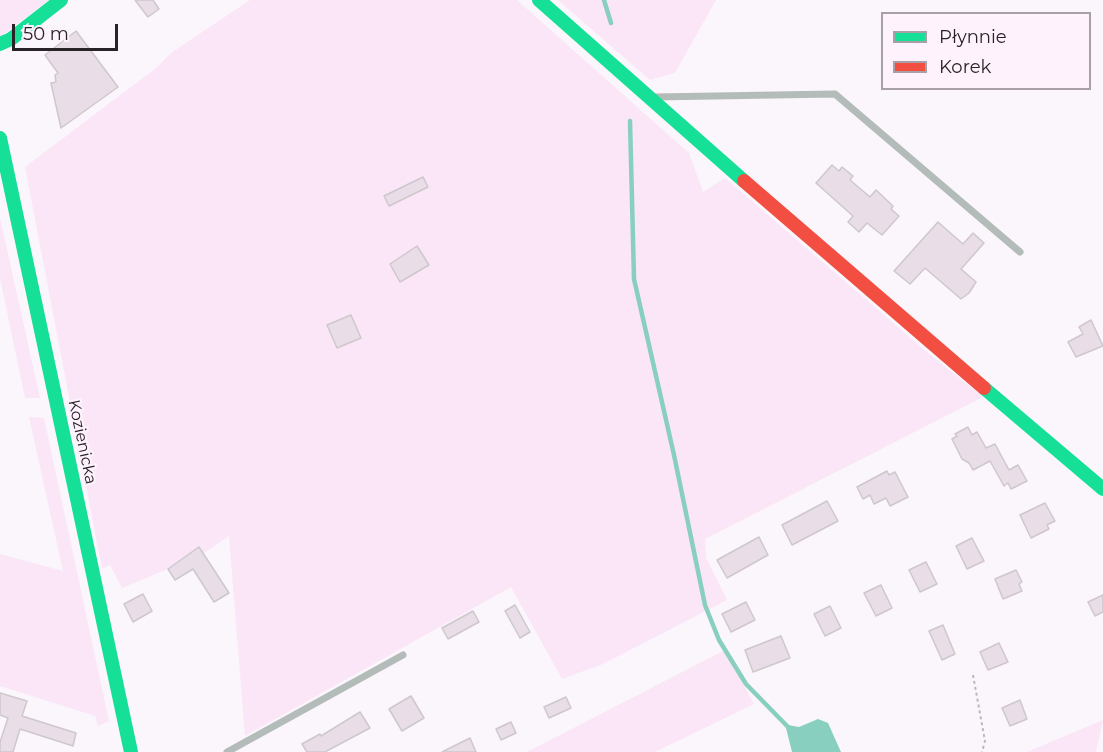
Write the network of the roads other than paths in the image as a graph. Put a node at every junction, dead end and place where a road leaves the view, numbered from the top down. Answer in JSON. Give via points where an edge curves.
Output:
{"nodes":[{"id":1,"x":61,"y":0,"type":"edge"},
{"id":2,"x":539,"y":0,"type":"edge"},
{"id":3,"x":0,"y":44,"type":"edge"},
{"id":4,"x":648,"y":97,"type":"junction"},
{"id":5,"x":0,"y":138,"type":"edge"},
{"id":6,"x":1020,"y":252,"type":"dead end"},
{"id":7,"x":1103,"y":489,"type":"edge"},
{"id":8,"x":403,"y":654,"type":"dead end"},
{"id":9,"x":131,"y":752,"type":"edge"},
{"id":10,"x":227,"y":752,"type":"edge"}],
"edges":[{"from":1,"to":3,"type":"street"},
{"from":2,"to":4,"type":"street"},
{"from":4,"to":6,"type":"lane","via":[[835,94]]},
{"from":4,"to":7,"type":"street"},
{"from":5,"to":9,"type":"street","name":"Kozienicka"},
{"from":8,"to":10,"type":"lane"}]}
